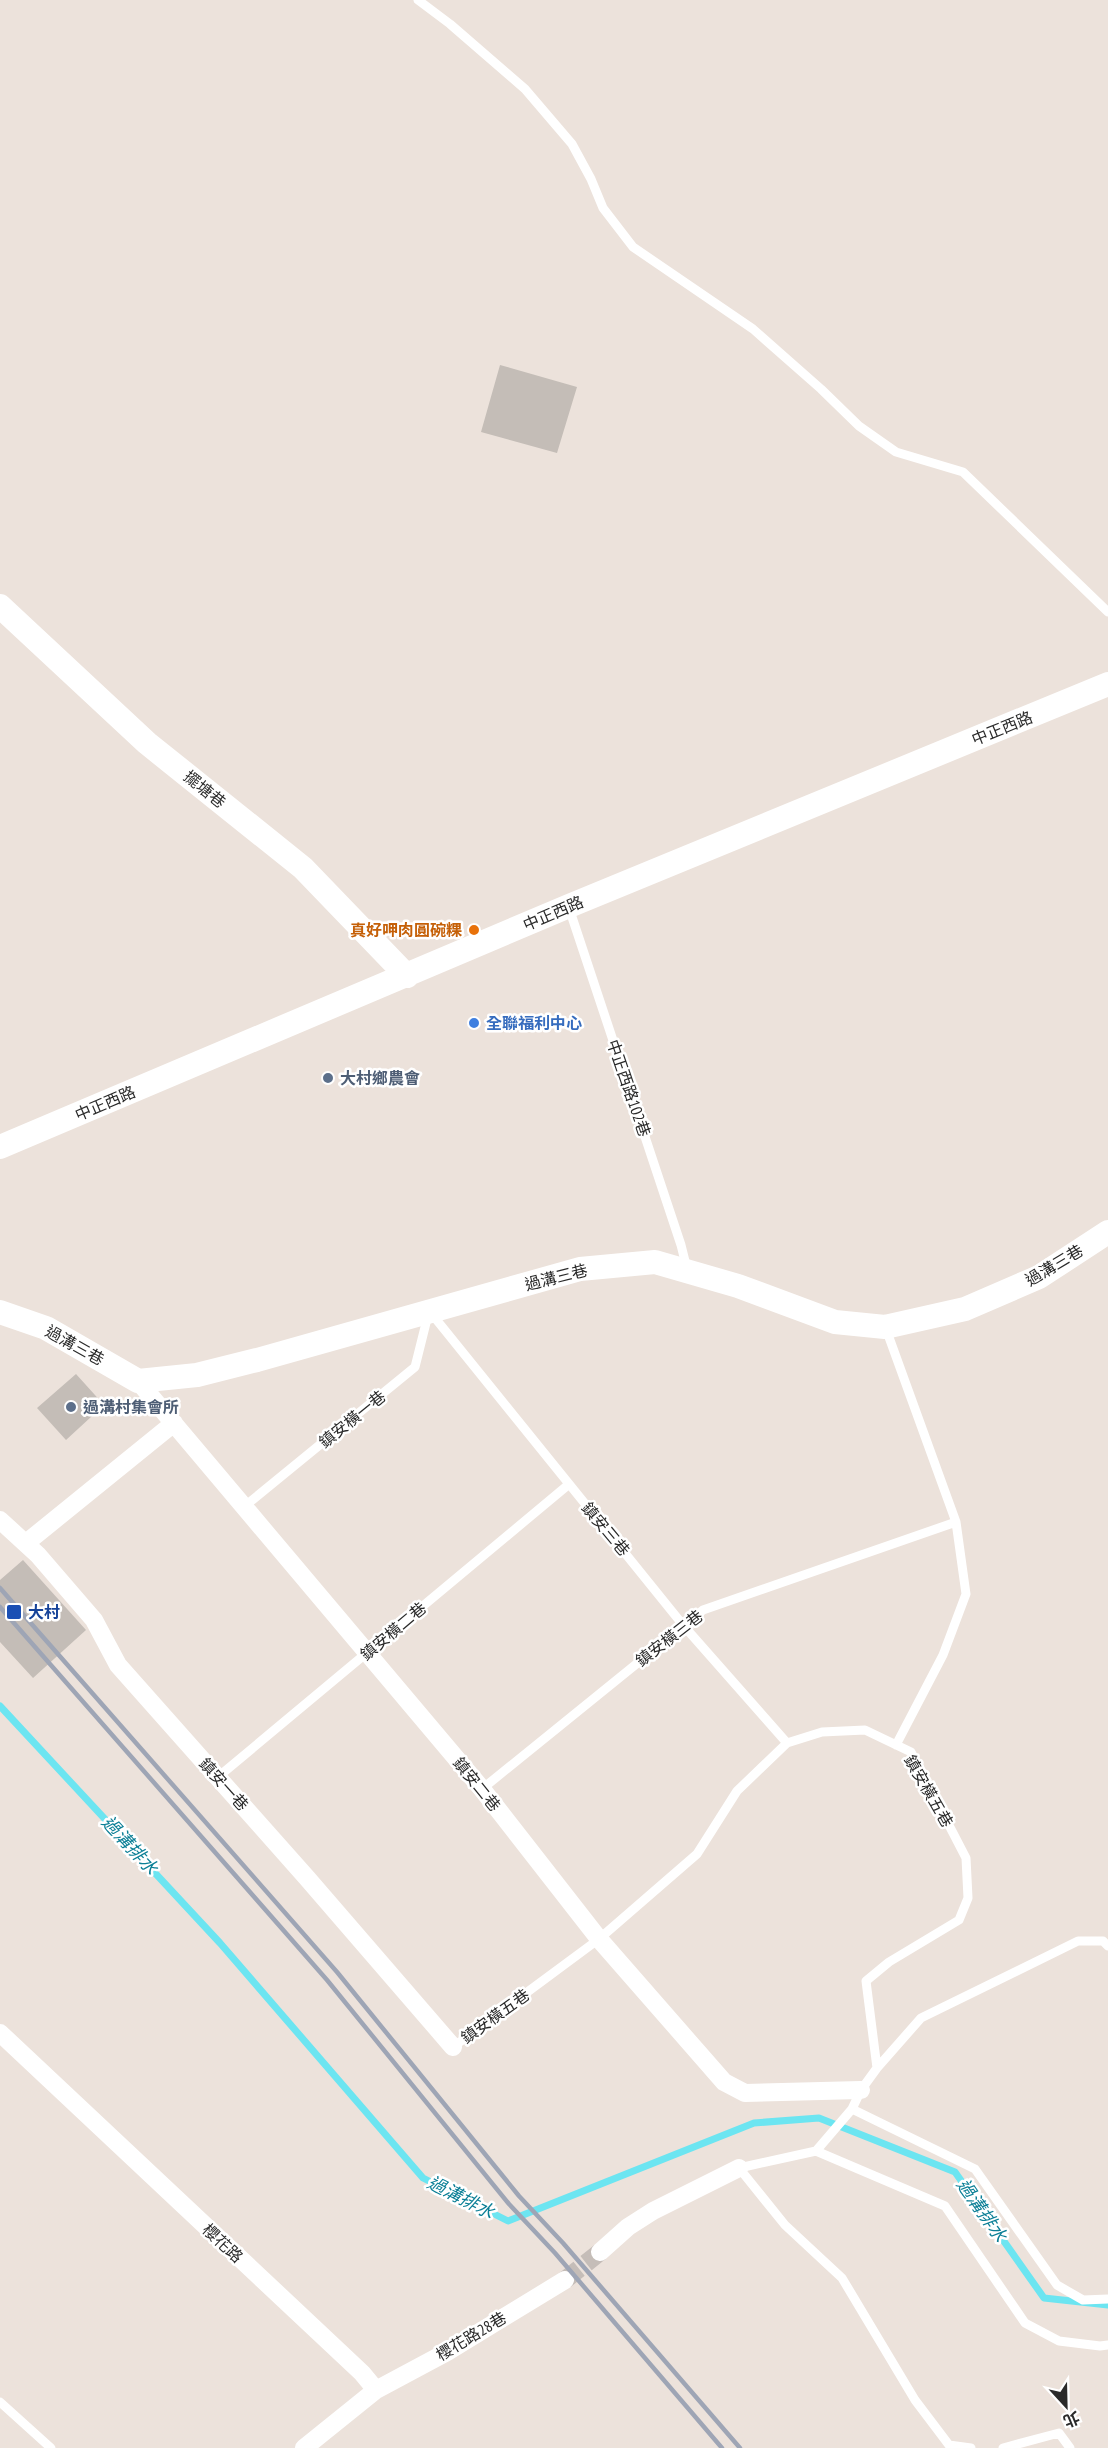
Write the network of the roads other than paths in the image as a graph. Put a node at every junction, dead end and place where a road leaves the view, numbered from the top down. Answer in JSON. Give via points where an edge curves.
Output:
{"nodes":[{"id":1,"x":418,"y":0,"type":"edge"},
{"id":2,"x":0,"y":606,"type":"edge"},
{"id":3,"x":1108,"y":612,"type":"edge"},
{"id":4,"x":1108,"y":684,"type":"edge"},
{"id":5,"x":568,"y":906,"type":"junction"},
{"id":6,"x":407,"y":976,"type":"junction"},
{"id":7,"x":0,"y":1148,"type":"edge"},
{"id":8,"x":1108,"y":1232,"type":"edge"},
{"id":9,"x":687,"y":1270,"type":"junction"},
{"id":10,"x":429,"y":1311,"type":"junction"},
{"id":11,"x":0,"y":1312,"type":"edge"},
{"id":12,"x":885,"y":1327,"type":"junction"},
{"id":13,"x":138,"y":1381,"type":"junction"},
{"id":14,"x":174,"y":1423,"type":"junction"},
{"id":15,"x":568,"y":1485,"type":"junction"},
{"id":16,"x":245,"y":1506,"type":"junction"},
{"id":17,"x":0,"y":1520,"type":"edge"},
{"id":18,"x":956,"y":1522,"type":"junction"},
{"id":19,"x":26,"y":1543,"type":"junction"},
{"id":20,"x":683,"y":1625,"type":"junction"},
{"id":21,"x":367,"y":1652,"type":"junction"},
{"id":22,"x":787,"y":1743,"type":"junction"},
{"id":23,"x":896,"y":1745,"type":"junction"},
{"id":24,"x":218,"y":1778,"type":"junction"},
{"id":25,"x":482,"y":1789,"type":"junction"},
{"id":26,"x":599,"y":1939,"type":"junction"},
{"id":27,"x":1108,"y":1946,"type":"edge"},
{"id":28,"x":0,"y":2033,"type":"edge"},
{"id":29,"x":453,"y":2047,"type":"joint"},
{"id":30,"x":877,"y":2068,"type":"junction"},
{"id":31,"x":861,"y":2090,"type":"junction"},
{"id":32,"x":852,"y":2109,"type":"junction"},
{"id":33,"x":816,"y":2151,"type":"junction"},
{"id":34,"x":739,"y":2168,"type":"junction"},
{"id":35,"x":600,"y":2252,"type":"tunnel mouth"},
{"id":36,"x":565,"y":2280,"type":"tunnel mouth"},
{"id":37,"x":1108,"y":2299,"type":"edge"},
{"id":38,"x":1108,"y":2345,"type":"edge"},
{"id":39,"x":376,"y":2390,"type":"junction"},
{"id":40,"x":0,"y":2402,"type":"edge"},
{"id":41,"x":51,"y":2448,"type":"edge"},
{"id":42,"x":303,"y":2448,"type":"edge"},
{"id":43,"x":971,"y":2448,"type":"edge"},
{"id":44,"x":1003,"y":2448,"type":"edge"},
{"id":45,"x":1070,"y":2448,"type":"edge"}],
"edges":[{"from":1,"to":3,"type":"lane","via":[[525,89],[572,144],[603,208],[633,247],[753,329],[859,426],[896,452],[963,472]]},
{"from":2,"to":6,"type":"street","name":"擺塘巷","via":[[147,743],[303,868]]},
{"from":4,"to":5,"type":"street","name":"中正西路"},
{"from":5,"to":6,"type":"street","name":"中正西路"},
{"from":5,"to":9,"type":"lane","name":"中正西路102巷"},
{"from":6,"to":7,"type":"street","name":"中正西路"},
{"from":8,"to":12,"type":"street","name":"過溝三巷","via":[[1039,1277],[965,1309]]},
{"from":9,"to":10,"type":"street","name":"過溝三巷","via":[[655,1262],[580,1269]]},
{"from":9,"to":12,"type":"street","name":"過溝三巷","via":[[835,1322]]},
{"from":10,"to":13,"type":"street","name":"過溝三巷","via":[[197,1375]]},
{"from":10,"to":15,"type":"lane","name":"鎮安三巷"},
{"from":10,"to":16,"type":"lane","name":"鎮安橫一巷","via":[[415,1367]]},
{"from":11,"to":13,"type":"street","name":"過溝三巷","via":[[46,1328]]},
{"from":12,"to":18,"type":"lane"},
{"from":13,"to":14,"type":"street","name":"鎮安二巷"},
{"from":14,"to":16,"type":"street","name":"鎮安二巷"},
{"from":14,"to":19,"type":"street"},
{"from":15,"to":20,"type":"lane","name":"鎮安三巷"},
{"from":15,"to":21,"type":"lane","name":"鎮安橫二巷"},
{"from":16,"to":21,"type":"street","name":"鎮安二巷"},
{"from":17,"to":19,"type":"street","name":"鎮安一巷"},
{"from":18,"to":20,"type":"lane","name":"鎮安橫三巷","via":[[703,1610]]},
{"from":18,"to":23,"type":"lane","via":[[966,1594],[943,1656]]},
{"from":19,"to":24,"type":"street","name":"鎮安一巷","via":[[94,1620],[118,1665]]},
{"from":20,"to":22,"type":"lane","name":"鎮安三巷"},
{"from":20,"to":25,"type":"lane","name":"鎮安橫三巷"},
{"from":21,"to":24,"type":"lane","name":"鎮安橫二巷"},
{"from":21,"to":25,"type":"street","name":"鎮安二巷"},
{"from":22,"to":23,"type":"lane","name":"鎮安橫五巷","via":[[822,1732],[864,1730]]},
{"from":22,"to":26,"type":"lane","name":"鎮安橫五巷","via":[[737,1791],[697,1854]]},
{"from":23,"to":30,"type":"lane","name":"鎮安橫五巷","via":[[911,1752],[966,1858],[968,1898],[959,1920],[889,1962],[866,1981]]},
{"from":24,"to":29,"type":"street","name":"鎮安一巷"},
{"from":25,"to":26,"type":"street","name":"鎮安二巷"},
{"from":26,"to":29,"type":"lane","name":"鎮安橫五巷"},
{"from":26,"to":31,"type":"street","name":"鎮安二巷","via":[[724,2082],[745,2093]]},
{"from":27,"to":30,"type":"lane","via":[[1103,1941],[1078,1941],[921,2018]]},
{"from":28,"to":39,"type":"street","name":"櫻花路"},
{"from":30,"to":31,"type":"lane"},
{"from":31,"to":32,"type":"lane"},
{"from":32,"to":33,"type":"lane"},
{"from":32,"to":37,"type":"lane","via":[[975,2169],[1057,2285],[1083,2300]]},
{"from":33,"to":34,"type":"lane"},
{"from":33,"to":38,"type":"lane","via":[[945,2206],[1025,2323],[1059,2341]]},
{"from":34,"to":35,"type":"street","via":[[653,2211]]},
{"from":34,"to":43,"type":"lane","via":[[785,2225],[842,2278],[915,2400],[950,2445]]},
{"from":36,"to":39,"type":"street","name":"櫻花路28巷"},
{"from":39,"to":42,"type":"street"},
{"from":40,"to":41,"type":"lane"},
{"from":44,"to":45,"type":"lane","via":[[1059,2433]]}]}
